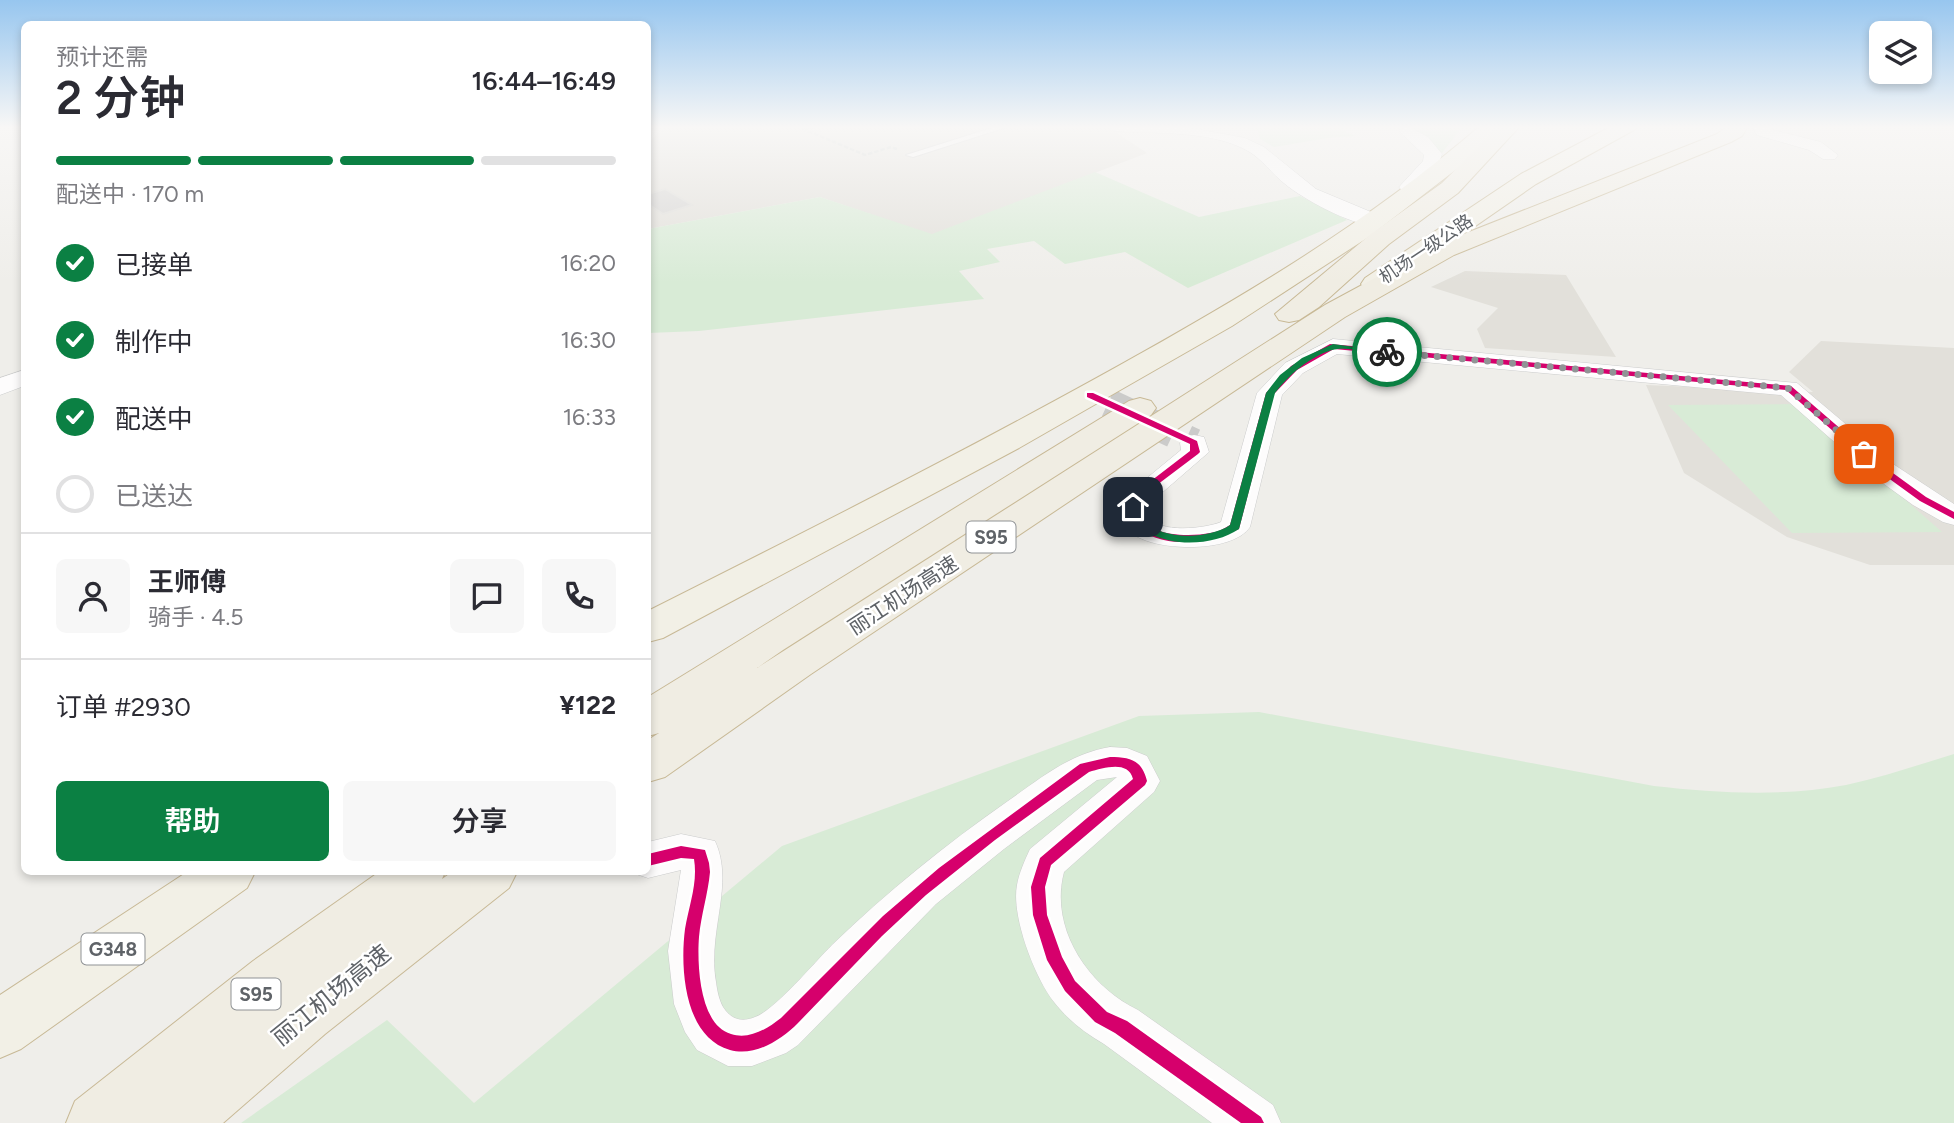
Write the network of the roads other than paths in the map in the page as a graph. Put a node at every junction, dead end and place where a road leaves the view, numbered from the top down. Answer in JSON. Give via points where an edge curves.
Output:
{"nodes":[{"id":1,"x":1292,"y":178,"type":"edge"},
{"id":2,"x":1416,"y":178,"type":"edge"},
{"id":3,"x":1431,"y":178,"type":"edge"},
{"id":4,"x":1459,"y":178,"type":"edge"},
{"id":5,"x":1500,"y":178,"type":"edge"},
{"id":6,"x":1532,"y":178,"type":"edge"},
{"id":7,"x":1619,"y":178,"type":"edge"},
{"id":8,"x":1414,"y":193,"type":"junction"},
{"id":9,"x":1376,"y":221,"type":"junction"},
{"id":10,"x":1322,"y":306,"type":"junction"},
{"id":11,"x":21,"y":379,"type":"edge"},
{"id":12,"x":0,"y":387,"type":"edge"},
{"id":13,"x":1194,"y":443,"type":"dead end"},
{"id":14,"x":1954,"y":516,"type":"edge"},
{"id":15,"x":651,"y":626,"type":"edge"},
{"id":16,"x":651,"y":717,"type":"edge"},
{"id":17,"x":651,"y":762,"type":"edge"},
{"id":18,"x":651,"y":859,"type":"edge"},
{"id":19,"x":225,"y":875,"type":"edge"},
{"id":20,"x":415,"y":875,"type":"edge"},
{"id":21,"x":487,"y":875,"type":"edge"},
{"id":22,"x":0,"y":1029,"type":"edge"},
{"id":23,"x":97,"y":1123,"type":"edge"},
{"id":24,"x":175,"y":1123,"type":"edge"},
{"id":25,"x":1255,"y":1123,"type":"edge"}],
"edges":[{"from":1,"to":9,"type":"street","via":[[1335,206]]},
{"from":2,"to":8,"type":"street","via":[[1408,187]]},
{"from":3,"to":8,"type":"highway"},
{"from":4,"to":10,"type":"highway","via":[[1380,239]]},
{"from":5,"to":10,"type":"highway","name":"机场一级公路"},
{"from":6,"to":10,"type":"highway","name":"机场一级公路"},
{"from":7,"to":10,"type":"highway"},
{"from":8,"to":9,"type":"highway"},
{"from":9,"to":15,"type":"highway","via":[[1291,280],[1099,399]]},
{"from":10,"to":16,"type":"highway","name":"丽江机场高速","number":"S95","via":[[768,640]]},
{"from":10,"to":17,"type":"highway","name":"丽江机场高速","number":"S95"},
{"from":11,"to":12,"type":"street"},
{"from":13,"to":14,"type":"street","via":[[1195,452],[1134,501],[1133,513],[1151,531],[1200,539],[1235,527],[1270,393],[1294,368],[1333,346],[1571,366],[1788,388],[1883,470]]},
{"from":18,"to":25,"type":"street","via":[[681,852],[700,854],[703,877],[692,931],[699,1006],[719,1039],[750,1043],[772,1035],[947,867],[1085,768],[1109,761],[1135,768],[1140,781],[1045,862],[1038,887],[1040,915],[1055,960],[1070,986],[1101,1017]]},
{"from":19,"to":22,"type":"highway","number":"G348"},
{"from":20,"to":23,"type":"highway","name":"丽江机场高速","number":"S95","via":[[273,980]]},
{"from":21,"to":24,"type":"highway","name":"丽江机场高速","number":"S95","via":[[305,1014]]}]}
